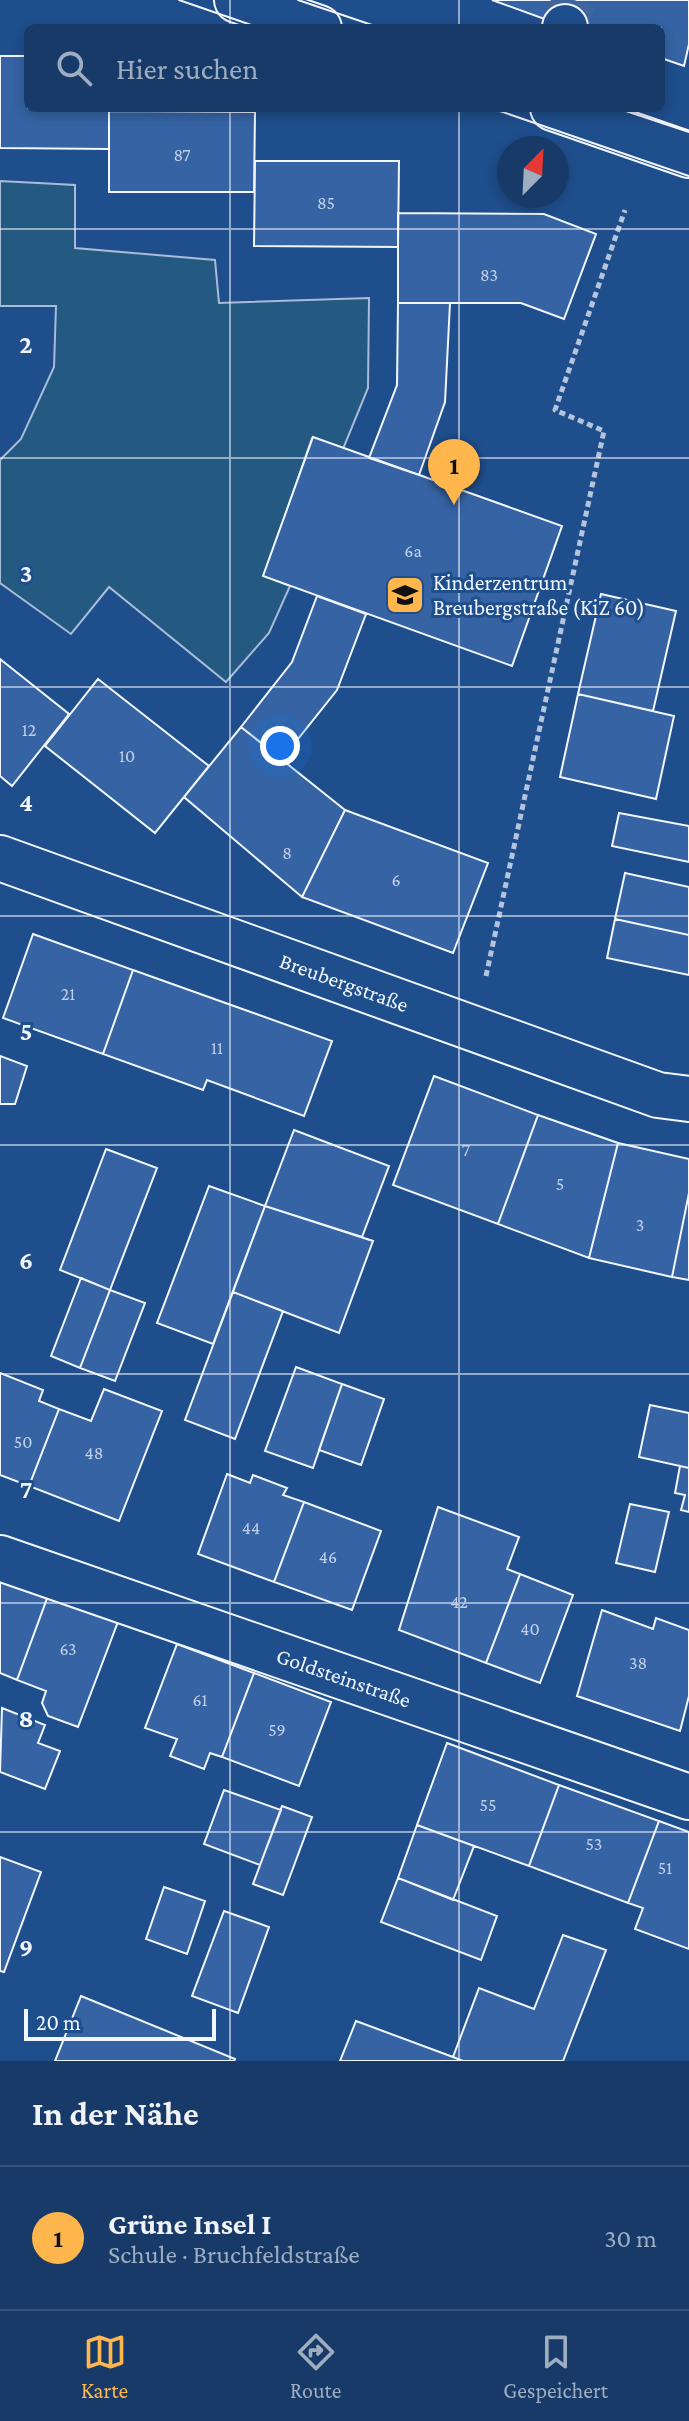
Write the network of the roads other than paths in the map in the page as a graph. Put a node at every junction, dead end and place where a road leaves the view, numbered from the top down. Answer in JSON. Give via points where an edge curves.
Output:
{"nodes":[{"id":1,"x":237,"y":0,"type":"edge"},
{"id":2,"x":307,"y":24,"type":"edge"},
{"id":3,"x":565,"y":112,"type":"edge"},
{"id":4,"x":689,"y":155,"type":"edge"},
{"id":5,"x":0,"y":858,"type":"edge"},
{"id":6,"x":689,"y":1099,"type":"edge"},
{"id":7,"x":0,"y":1558,"type":"edge"},
{"id":8,"x":689,"y":1797,"type":"edge"}],
"edges":[{"from":1,"to":2,"type":"street"},
{"from":3,"to":4,"type":"street"},
{"from":5,"to":6,"type":"street","name":"Breubergstraße","via":[[643,1089]]},
{"from":7,"to":8,"type":"street","name":"Goldsteinstraße"}]}
